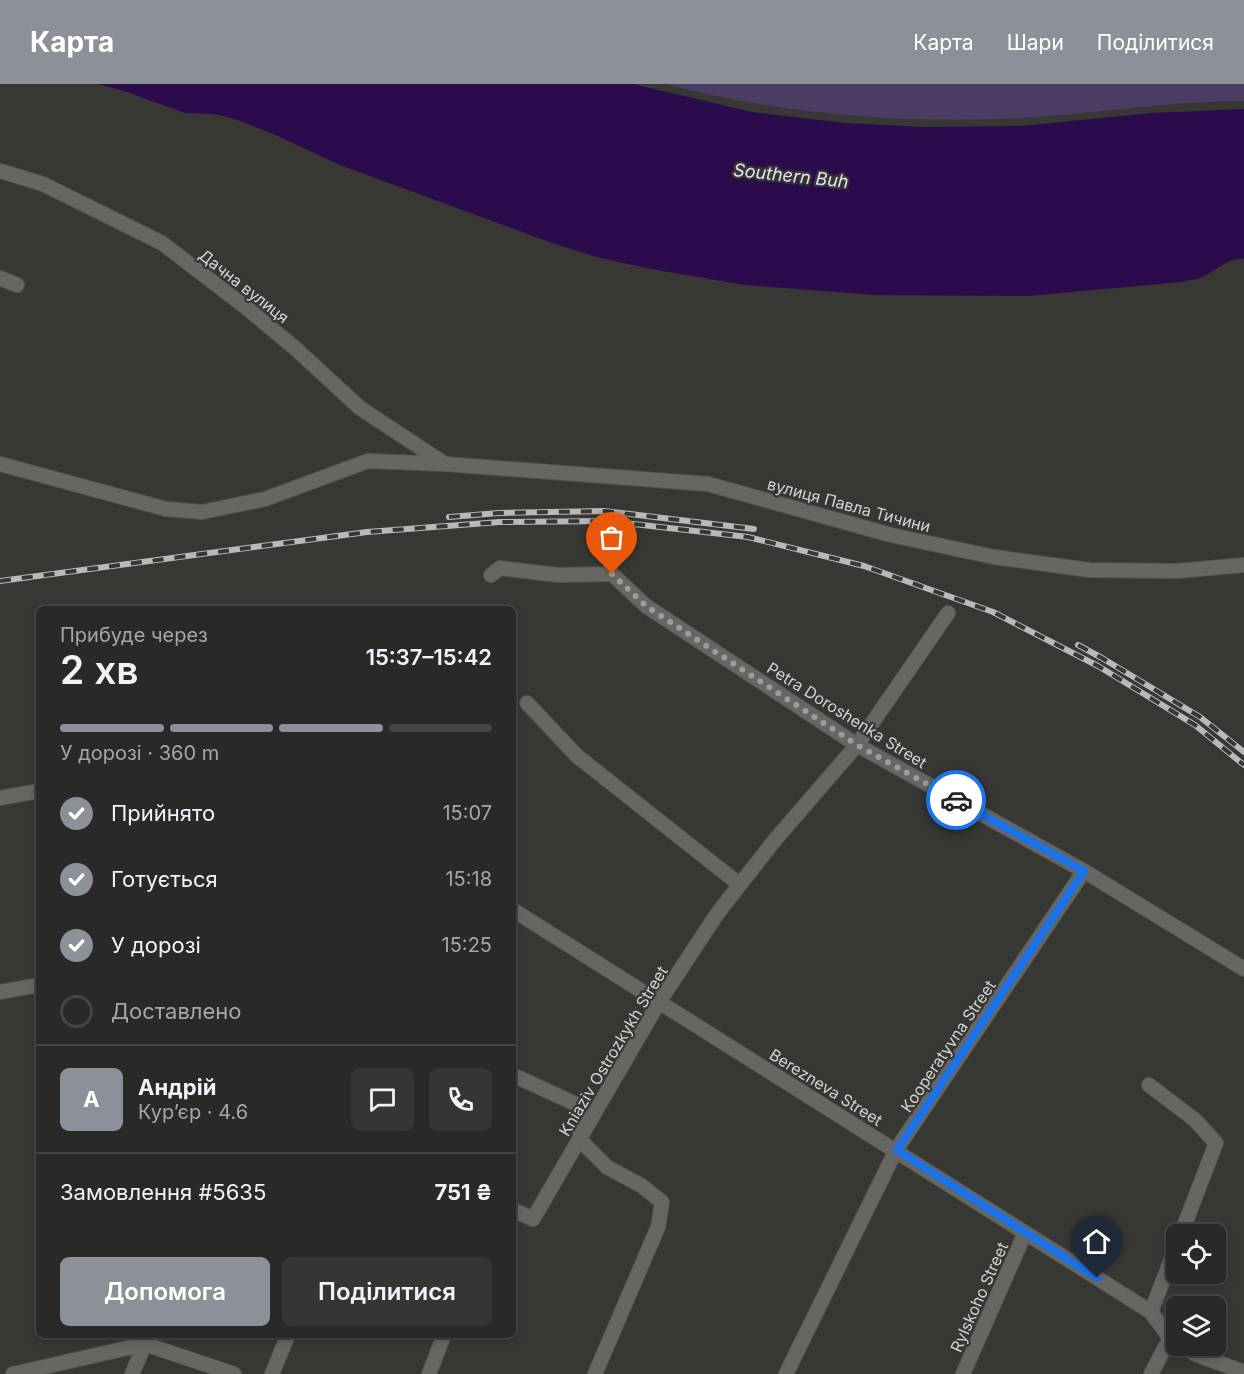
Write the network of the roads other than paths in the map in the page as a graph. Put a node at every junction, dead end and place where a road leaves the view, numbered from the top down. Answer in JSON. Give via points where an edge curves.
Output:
{"nodes":[{"id":1,"x":0,"y":171,"type":"edge"},
{"id":2,"x":0,"y":278,"type":"edge"},
{"id":3,"x":16,"y":285,"type":"dead end"},
{"id":4,"x":0,"y":464,"type":"edge"},
{"id":5,"x":445,"y":464,"type":"junction"},
{"id":6,"x":1244,"y":565,"type":"edge"},
{"id":7,"x":491,"y":575,"type":"dead end"},
{"id":8,"x":948,"y":613,"type":"dead end"},
{"id":9,"x":527,"y":702,"type":"dead end"},
{"id":10,"x":857,"y":745,"type":"junction"},
{"id":11,"x":36,"y":792,"type":"edge"},
{"id":12,"x":0,"y":798,"type":"edge"},
{"id":13,"x":1084,"y":871,"type":"junction"},
{"id":14,"x":739,"y":884,"type":"junction"},
{"id":15,"x":516,"y":912,"type":"edge"},
{"id":16,"x":1244,"y":969,"type":"edge"},
{"id":17,"x":36,"y":986,"type":"edge"},
{"id":18,"x":0,"y":992,"type":"edge"},
{"id":19,"x":659,"y":1002,"type":"junction"},
{"id":20,"x":516,"y":1076,"type":"edge"},
{"id":21,"x":1149,"y":1085,"type":"dead end"},
{"id":22,"x":580,"y":1140,"type":"junction"},
{"id":23,"x":897,"y":1150,"type":"junction"},
{"id":24,"x":516,"y":1211,"type":"edge"},
{"id":25,"x":1185,"y":1224,"type":"edge"},
{"id":26,"x":1025,"y":1233,"type":"junction"},
{"id":27,"x":1166,"y":1273,"type":"edge"},
{"id":28,"x":1151,"y":1312,"type":"junction"},
{"id":29,"x":1166,"y":1330,"type":"edge"},
{"id":30,"x":287,"y":1338,"type":"edge"},
{"id":31,"x":443,"y":1338,"type":"edge"},
{"id":32,"x":147,"y":1339,"type":"edge"},
{"id":33,"x":1166,"y":1355,"type":"edge"},
{"id":34,"x":1200,"y":1356,"type":"edge"},
{"id":35,"x":1244,"y":1372,"type":"edge"},
{"id":36,"x":13,"y":1374,"type":"edge"},
{"id":37,"x":132,"y":1374,"type":"edge"},
{"id":38,"x":234,"y":1374,"type":"edge"},
{"id":39,"x":272,"y":1374,"type":"edge"},
{"id":40,"x":429,"y":1374,"type":"edge"},
{"id":41,"x":596,"y":1374,"type":"edge"},
{"id":42,"x":786,"y":1374,"type":"edge"},
{"id":43,"x":963,"y":1374,"type":"edge"},
{"id":44,"x":1151,"y":1374,"type":"edge"}],
"edges":[{"from":1,"to":5,"type":"street","name":"Дачна вулиця","via":[[43,184],[162,243],[288,342],[360,408]]},
{"from":2,"to":3,"type":"street"},
{"from":4,"to":5,"type":"street","name":"вулиця Павла Тичини","via":[[166,509],[202,512],[265,500],[368,461]]},
{"from":5,"to":6,"type":"street","name":"вулиця Павла Тичини","via":[[708,484],[891,535],[994,557],[1089,570],[1177,571]]},
{"from":7,"to":10,"type":"street","name":"Petra Doroshenka Street","via":[[500,568],[612,574],[646,606]]},
{"from":8,"to":10,"type":"street","name":"Kniaziv Ostrozkykh Street"},
{"from":9,"to":14,"type":"street","via":[[577,756]]},
{"from":10,"to":13,"type":"street","name":"Petra Doroshenka Street"},
{"from":10,"to":14,"type":"street","name":"Kniaziv Ostrozkykh Street"},
{"from":11,"to":12,"type":"street"},
{"from":13,"to":16,"type":"street","name":"Petra Doroshenka Street"},
{"from":13,"to":23,"type":"street","name":"Kooperatyvna Street"},
{"from":14,"to":19,"type":"street","name":"Kniaziv Ostrozkykh Street"},
{"from":15,"to":19,"type":"street","name":"Berezneva Street"},
{"from":17,"to":18,"type":"street"},
{"from":19,"to":22,"type":"street","name":"Kniaziv Ostrozkykh Street"},
{"from":19,"to":23,"type":"street","name":"Berezneva Street"},
{"from":20,"to":22,"type":"street","via":[[580,1106]]},
{"from":21,"to":25,"type":"street","via":[[1195,1120],[1216,1143]]},
{"from":22,"to":24,"type":"street","name":"Kniaziv Ostrozkykh Street","via":[[533,1219]]},
{"from":22,"to":41,"type":"street","via":[[607,1167],[663,1203],[658,1227]]},
{"from":23,"to":26,"type":"street","name":"Berezneva Street"},
{"from":23,"to":42,"type":"street","name":"Kooperatyvna Street"},
{"from":26,"to":28,"type":"street","name":"Berezneva Street"},
{"from":26,"to":43,"type":"street","name":"Rylskoho Street"},
{"from":27,"to":28,"type":"street"},
{"from":28,"to":29,"type":"street","name":"Berezneva Street"},
{"from":30,"to":39,"type":"street"},
{"from":31,"to":40,"type":"street"},
{"from":32,"to":36,"type":"street"},
{"from":32,"to":37,"type":"street"},
{"from":32,"to":38,"type":"street"},
{"from":33,"to":44,"type":"street"},
{"from":34,"to":35,"type":"street","name":"Berezneva Street"}]}
